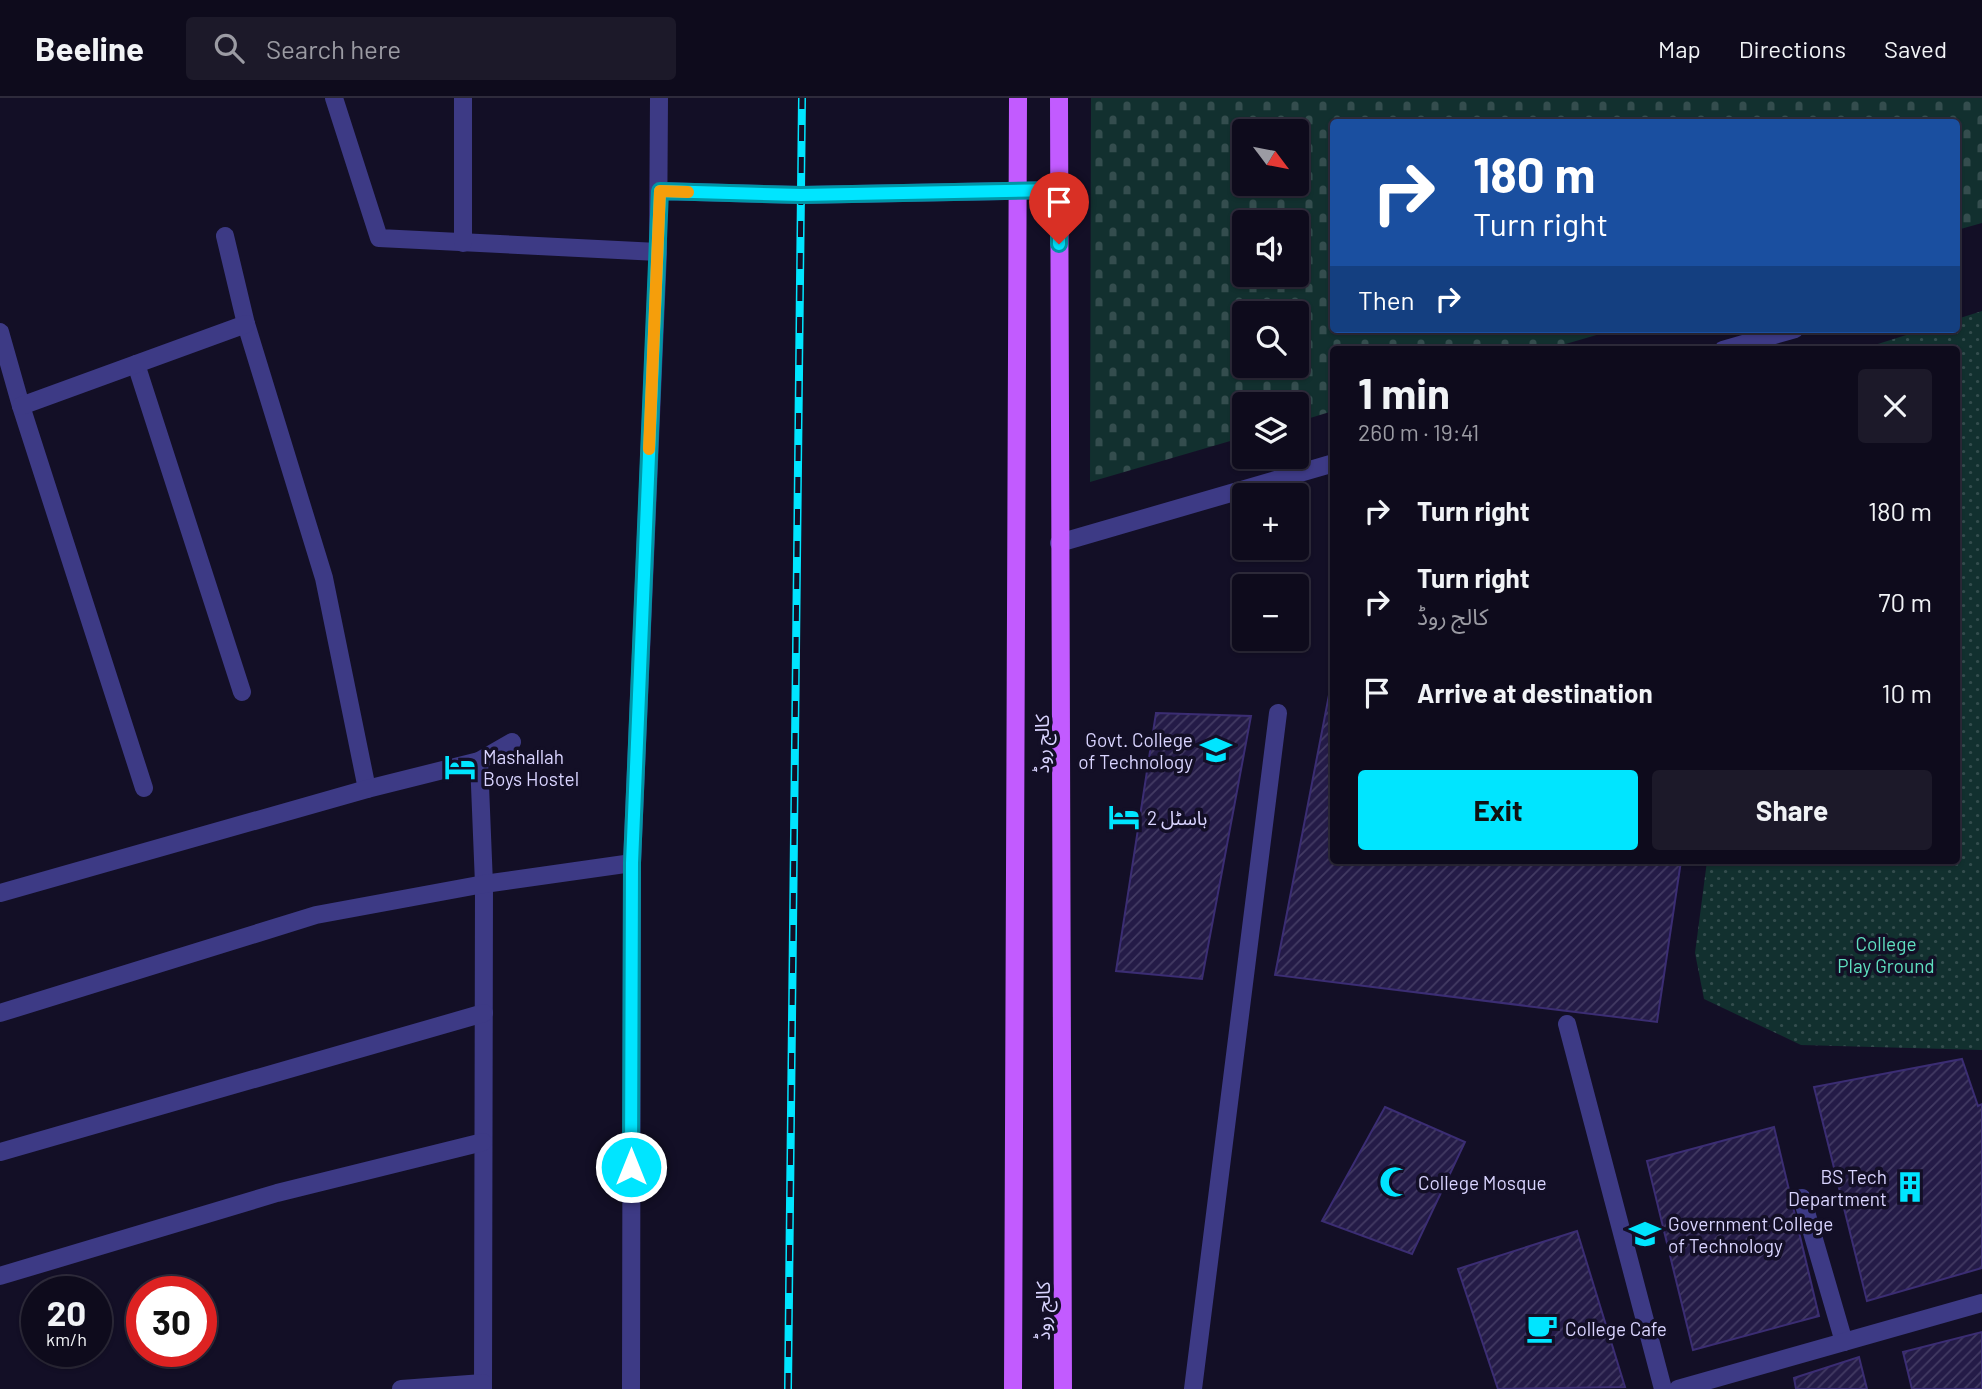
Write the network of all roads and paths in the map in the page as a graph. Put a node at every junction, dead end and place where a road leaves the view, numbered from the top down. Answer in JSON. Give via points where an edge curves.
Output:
{"nodes":[{"id":1,"x":334,"y":98,"type":"edge"},
{"id":2,"x":463,"y":98,"type":"edge"},
{"id":3,"x":659,"y":98,"type":"edge"},
{"id":4,"x":1018,"y":98,"type":"edge"},
{"id":5,"x":1059,"y":98,"type":"edge"},
{"id":6,"x":1059,"y":190,"type":"junction"},
{"id":7,"x":660,"y":191,"type":"junction"},
{"id":8,"x":1017,"y":192,"type":"junction"},
{"id":9,"x":225,"y":236,"type":"dead end"},
{"id":10,"x":463,"y":243,"type":"junction"},
{"id":11,"x":658,"y":252,"type":"junction"},
{"id":12,"x":246,"y":324,"type":"junction"},
{"id":13,"x":0,"y":332,"type":"edge"},
{"id":14,"x":1781,"y":333,"type":"edge"},
{"id":15,"x":1737,"y":346,"type":"edge"},
{"id":16,"x":136,"y":364,"type":"junction"},
{"id":17,"x":21,"y":406,"type":"junction"},
{"id":18,"x":1330,"y":464,"type":"edge"},
{"id":19,"x":1059,"y":543,"type":"junction"},
{"id":20,"x":242,"y":692,"type":"dead end"},
{"id":21,"x":1278,"y":713,"type":"dead end"},
{"id":22,"x":512,"y":742,"type":"dead end"},
{"id":23,"x":479,"y":761,"type":"junction"},
{"id":24,"x":144,"y":788,"type":"dead end"},
{"id":25,"x":367,"y":789,"type":"junction"},
{"id":26,"x":632,"y":863,"type":"junction"},
{"id":27,"x":484,"y":884,"type":"junction"},
{"id":28,"x":0,"y":893,"type":"edge"},
{"id":29,"x":0,"y":1013,"type":"edge"},
{"id":30,"x":484,"y":1013,"type":"junction"},
{"id":31,"x":1567,"y":1024,"type":"dead end"},
{"id":32,"x":483,"y":1142,"type":"junction"},
{"id":33,"x":0,"y":1152,"type":"edge"},
{"id":34,"x":1802,"y":1198,"type":"dead end"},
{"id":35,"x":0,"y":1276,"type":"edge"},
{"id":36,"x":1982,"y":1303,"type":"edge"},
{"id":37,"x":1844,"y":1342,"type":"junction"},
{"id":38,"x":483,"y":1386,"type":"edge"},
{"id":39,"x":401,"y":1389,"type":"edge"},
{"id":40,"x":631,"y":1389,"type":"edge"},
{"id":41,"x":1013,"y":1389,"type":"edge"},
{"id":42,"x":1063,"y":1389,"type":"edge"},
{"id":43,"x":1193,"y":1389,"type":"edge"},
{"id":44,"x":1662,"y":1389,"type":"edge"},
{"id":45,"x":1678,"y":1389,"type":"edge"}],
"edges":[{"from":1,"to":10,"type":"street","via":[[379,238]]},
{"from":2,"to":10,"type":"street"},
{"from":3,"to":7,"type":"street"},
{"from":4,"to":8,"type":"main road","name":"کالج روڈ"},
{"from":5,"to":6,"type":"main road","name":"کالج روڈ"},
{"from":6,"to":8,"type":"street"},
{"from":6,"to":19,"type":"main road","name":"کالج روڈ"},
{"from":7,"to":8,"type":"street","via":[[801,195]]},
{"from":7,"to":11,"type":"street"},
{"from":8,"to":41,"type":"main road","name":"کالج روڈ"},
{"from":9,"to":12,"type":"street"},
{"from":10,"to":11,"type":"street"},
{"from":11,"to":26,"type":"street"},
{"from":12,"to":16,"type":"street"},
{"from":12,"to":25,"type":"street","via":[[324,578]]},
{"from":13,"to":17,"type":"street"},
{"from":14,"to":15,"type":"street"},
{"from":16,"to":17,"type":"street"},
{"from":16,"to":20,"type":"street"},
{"from":17,"to":24,"type":"street"},
{"from":18,"to":19,"type":"street"},
{"from":19,"to":42,"type":"main road","name":"کالج روڈ"},
{"from":21,"to":43,"type":"street"},
{"from":22,"to":23,"type":"street"},
{"from":23,"to":25,"type":"street"},
{"from":23,"to":27,"type":"street"},
{"from":25,"to":28,"type":"street"},
{"from":26,"to":27,"type":"street"},
{"from":26,"to":40,"type":"street"},
{"from":27,"to":29,"type":"street","via":[[316,915]]},
{"from":27,"to":30,"type":"street"},
{"from":30,"to":32,"type":"street"},
{"from":30,"to":33,"type":"street"},
{"from":31,"to":44,"type":"street"},
{"from":32,"to":35,"type":"street","via":[[276,1194]]},
{"from":32,"to":38,"type":"street"},
{"from":34,"to":37,"type":"street"},
{"from":36,"to":37,"type":"street"},
{"from":37,"to":45,"type":"street"},
{"from":38,"to":39,"type":"street"}]}
